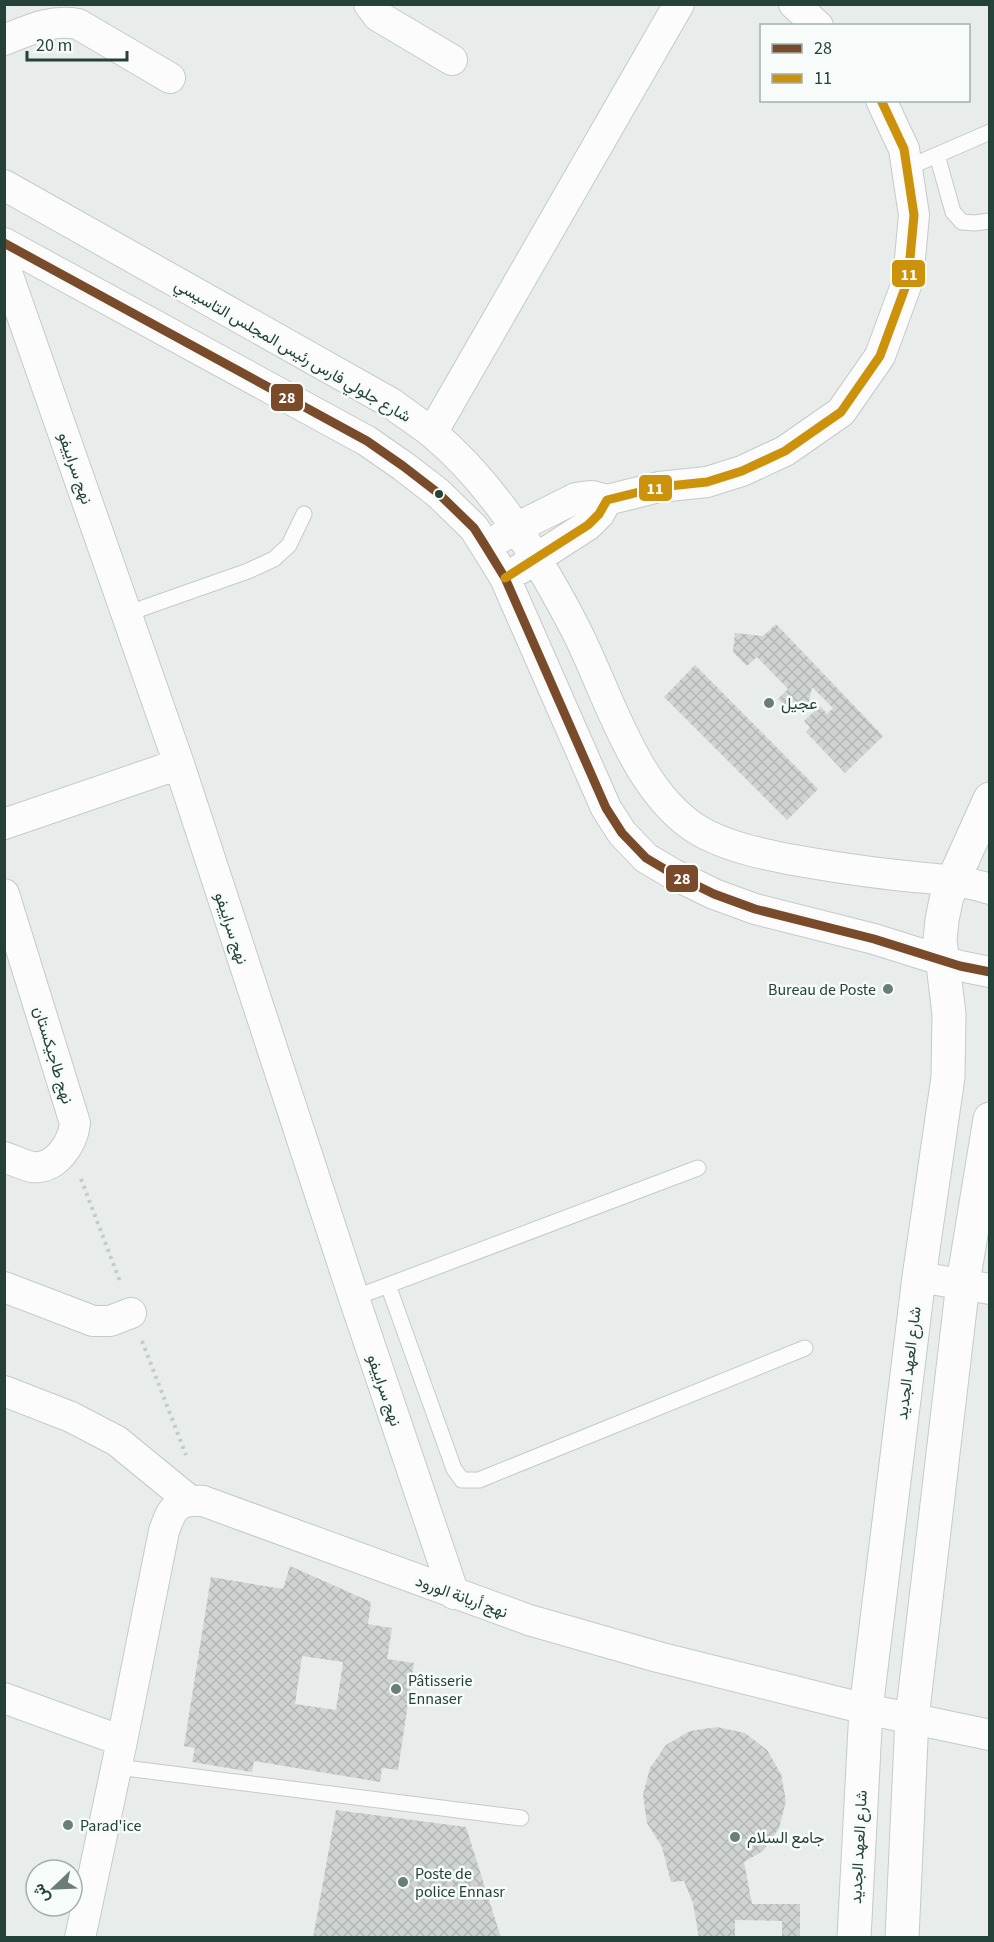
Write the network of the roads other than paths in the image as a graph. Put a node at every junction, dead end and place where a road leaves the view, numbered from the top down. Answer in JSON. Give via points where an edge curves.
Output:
{"nodes":[{"id":1,"x":369,"y":4,"type":"edge"},
{"id":2,"x":679,"y":4,"type":"edge"},
{"id":3,"x":794,"y":4,"type":"edge"},
{"id":4,"x":816,"y":24,"type":"edge"},
{"id":5,"x":4,"y":40,"type":"edge"},
{"id":6,"x":452,"y":60,"type":"dead end"},
{"id":7,"x":170,"y":78,"type":"dead end"},
{"id":8,"x":882,"y":102,"type":"edge"},
{"id":9,"x":990,"y":132,"type":"edge"},
{"id":10,"x":937,"y":155,"type":"junction"},
{"id":11,"x":907,"y":168,"type":"junction"},
{"id":12,"x":4,"y":185,"type":"edge"},
{"id":13,"x":990,"y":221,"type":"edge"},
{"id":14,"x":4,"y":243,"type":"edge"},
{"id":15,"x":4,"y":264,"type":"edge"},
{"id":16,"x":432,"y":433,"type":"junction"},
{"id":17,"x":607,"y":500,"type":"junction"},
{"id":18,"x":304,"y":514,"type":"dead end"},
{"id":19,"x":516,"y":528,"type":"junction"},
{"id":20,"x":486,"y":547,"type":"junction"},
{"id":21,"x":536,"y":559,"type":"junction"},
{"id":22,"x":505,"y":578,"type":"junction"},
{"id":23,"x":126,"y":614,"type":"junction"},
{"id":24,"x":179,"y":764,"type":"junction"},
{"id":25,"x":990,"y":799,"type":"edge"},
{"id":26,"x":4,"y":824,"type":"edge"},
{"id":27,"x":953,"y":880,"type":"junction"},
{"id":28,"x":990,"y":889,"type":"edge"},
{"id":29,"x":4,"y":894,"type":"edge"},
{"id":30,"x":942,"y":961,"type":"junction"},
{"id":31,"x":990,"y":972,"type":"edge"},
{"id":32,"x":990,"y":1119,"type":"edge"},
{"id":33,"x":4,"y":1157,"type":"edge"},
{"id":34,"x":698,"y":1168,"type":"dead end"},
{"id":35,"x":919,"y":1277,"type":"junction"},
{"id":36,"x":388,"y":1285,"type":"junction"},
{"id":37,"x":976,"y":1286,"type":"edge"},
{"id":38,"x":4,"y":1287,"type":"edge"},
{"id":39,"x":354,"y":1298,"type":"junction"},
{"id":40,"x":131,"y":1312,"type":"dead end"},
{"id":41,"x":805,"y":1348,"type":"dead end"},
{"id":42,"x":4,"y":1391,"type":"edge"},
{"id":43,"x":189,"y":1500,"type":"junction"},
{"id":44,"x":454,"y":1594,"type":"junction"},
{"id":45,"x":4,"y":1698,"type":"edge"},
{"id":46,"x":866,"y":1709,"type":"junction"},
{"id":47,"x":912,"y":1719,"type":"junction"},
{"id":48,"x":990,"y":1736,"type":"edge"},
{"id":49,"x":120,"y":1754,"type":"junction"},
{"id":50,"x":521,"y":1818,"type":"dead end"},
{"id":51,"x":80,"y":1938,"type":"edge"},
{"id":52,"x":854,"y":1938,"type":"edge"},
{"id":53,"x":902,"y":1938,"type":"edge"}],
"edges":[{"from":1,"to":6,"type":"street","via":[[378,16]]},
{"from":2,"to":16,"type":"street"},
{"from":3,"to":4,"type":"street"},
{"from":5,"to":7,"type":"street","via":[[46,24],[78,24]]},
{"from":8,"to":11,"type":"street","via":[[904,149]]},
{"from":9,"to":10,"type":"lane"},
{"from":10,"to":11,"type":"lane"},
{"from":10,"to":13,"type":"lane","via":[[953,212],[962,222]]},
{"from":11,"to":17,"type":"street","via":[[914,215],[908,280],[880,356],[841,412],[785,451],[742,471],[707,482],[659,487]]},
{"from":12,"to":16,"type":"street","name":"شارع جلولي فارس رئيس المجلس التاسيسي","via":[[391,403]]},
{"from":14,"to":20,"type":"street","via":[[367,441],[438,494],[474,528]]},
{"from":15,"to":23,"type":"street","name":"نهج سراييفو"},
{"from":16,"to":19,"type":"street","name":"شارع جلولي فارس رئيس المجلس التاسيسي","via":[[494,497]]},
{"from":17,"to":19,"type":"street","via":[[592,496],[576,498]]},
{"from":17,"to":21,"type":"street","via":[[588,525]]},
{"from":18,"to":23,"type":"lane","via":[[290,545],[274,559]]},
{"from":19,"to":20,"type":"street"},
{"from":19,"to":21,"type":"street","name":"شارع جلولي فارس رئيس المجلس التاسيسي"},
{"from":20,"to":22,"type":"street"},
{"from":21,"to":22,"type":"street"},
{"from":21,"to":27,"type":"street","name":"شارع جلولي فارس رئيس المجلس التاسيسي","via":[[576,631],[632,751],[672,810],[700,830],[768,855],[847,869]]},
{"from":22,"to":30,"type":"street","via":[[606,808],[645,858],[714,894],[755,909]]},
{"from":23,"to":24,"type":"street","name":"نهج سراييفو"},
{"from":24,"to":26,"type":"street"},
{"from":24,"to":39,"type":"street","name":"نهج سراييفو"},
{"from":25,"to":27,"type":"main road","name":"شارع العهد الجديد"},
{"from":27,"to":28,"type":"street","name":"شارع جلولي فارس رئيس المجلس التاسيسي"},
{"from":27,"to":30,"type":"main road","name":"شارع العهد الجديد","via":[[942,920]]},
{"from":29,"to":33,"type":"street","name":"نهج طاجيكستان","via":[[75,1123],[69,1146],[43,1166],[32,1167]]},
{"from":30,"to":31,"type":"street"},
{"from":30,"to":35,"type":"main road","name":"شارع العهد الجديد","via":[[950,1014],[948,1077]]},
{"from":32,"to":37,"type":"main road"},
{"from":34,"to":36,"type":"lane"},
{"from":35,"to":37,"type":"street"},
{"from":35,"to":46,"type":"main road","name":"شارع العهد الجديد"},
{"from":36,"to":39,"type":"lane"},
{"from":36,"to":41,"type":"lane","via":[[454,1469],[462,1480],[479,1480]]},
{"from":37,"to":47,"type":"main road"},
{"from":38,"to":40,"type":"street","via":[[93,1321],[110,1321]]},
{"from":39,"to":44,"type":"street","name":"نهج سراييفو"},
{"from":42,"to":43,"type":"street","via":[[71,1417],[117,1441]]},
{"from":43,"to":44,"type":"street","name":"نهج أريانة الورود","via":[[203,1501]]},
{"from":43,"to":49,"type":"street","via":[[175,1508],[164,1531]]},
{"from":44,"to":46,"type":"street","name":"نهج أريانة الورود","via":[[658,1657]]},
{"from":45,"to":49,"type":"street"},
{"from":46,"to":47,"type":"street","name":"نهج أريانة الورود"},
{"from":46,"to":52,"type":"main road","name":"شارع العهد الجديد"},
{"from":47,"to":48,"type":"street","name":"نهج أريانة الورود"},
{"from":47,"to":53,"type":"main road"},
{"from":49,"to":50,"type":"lane"},
{"from":49,"to":51,"type":"street"}]}
